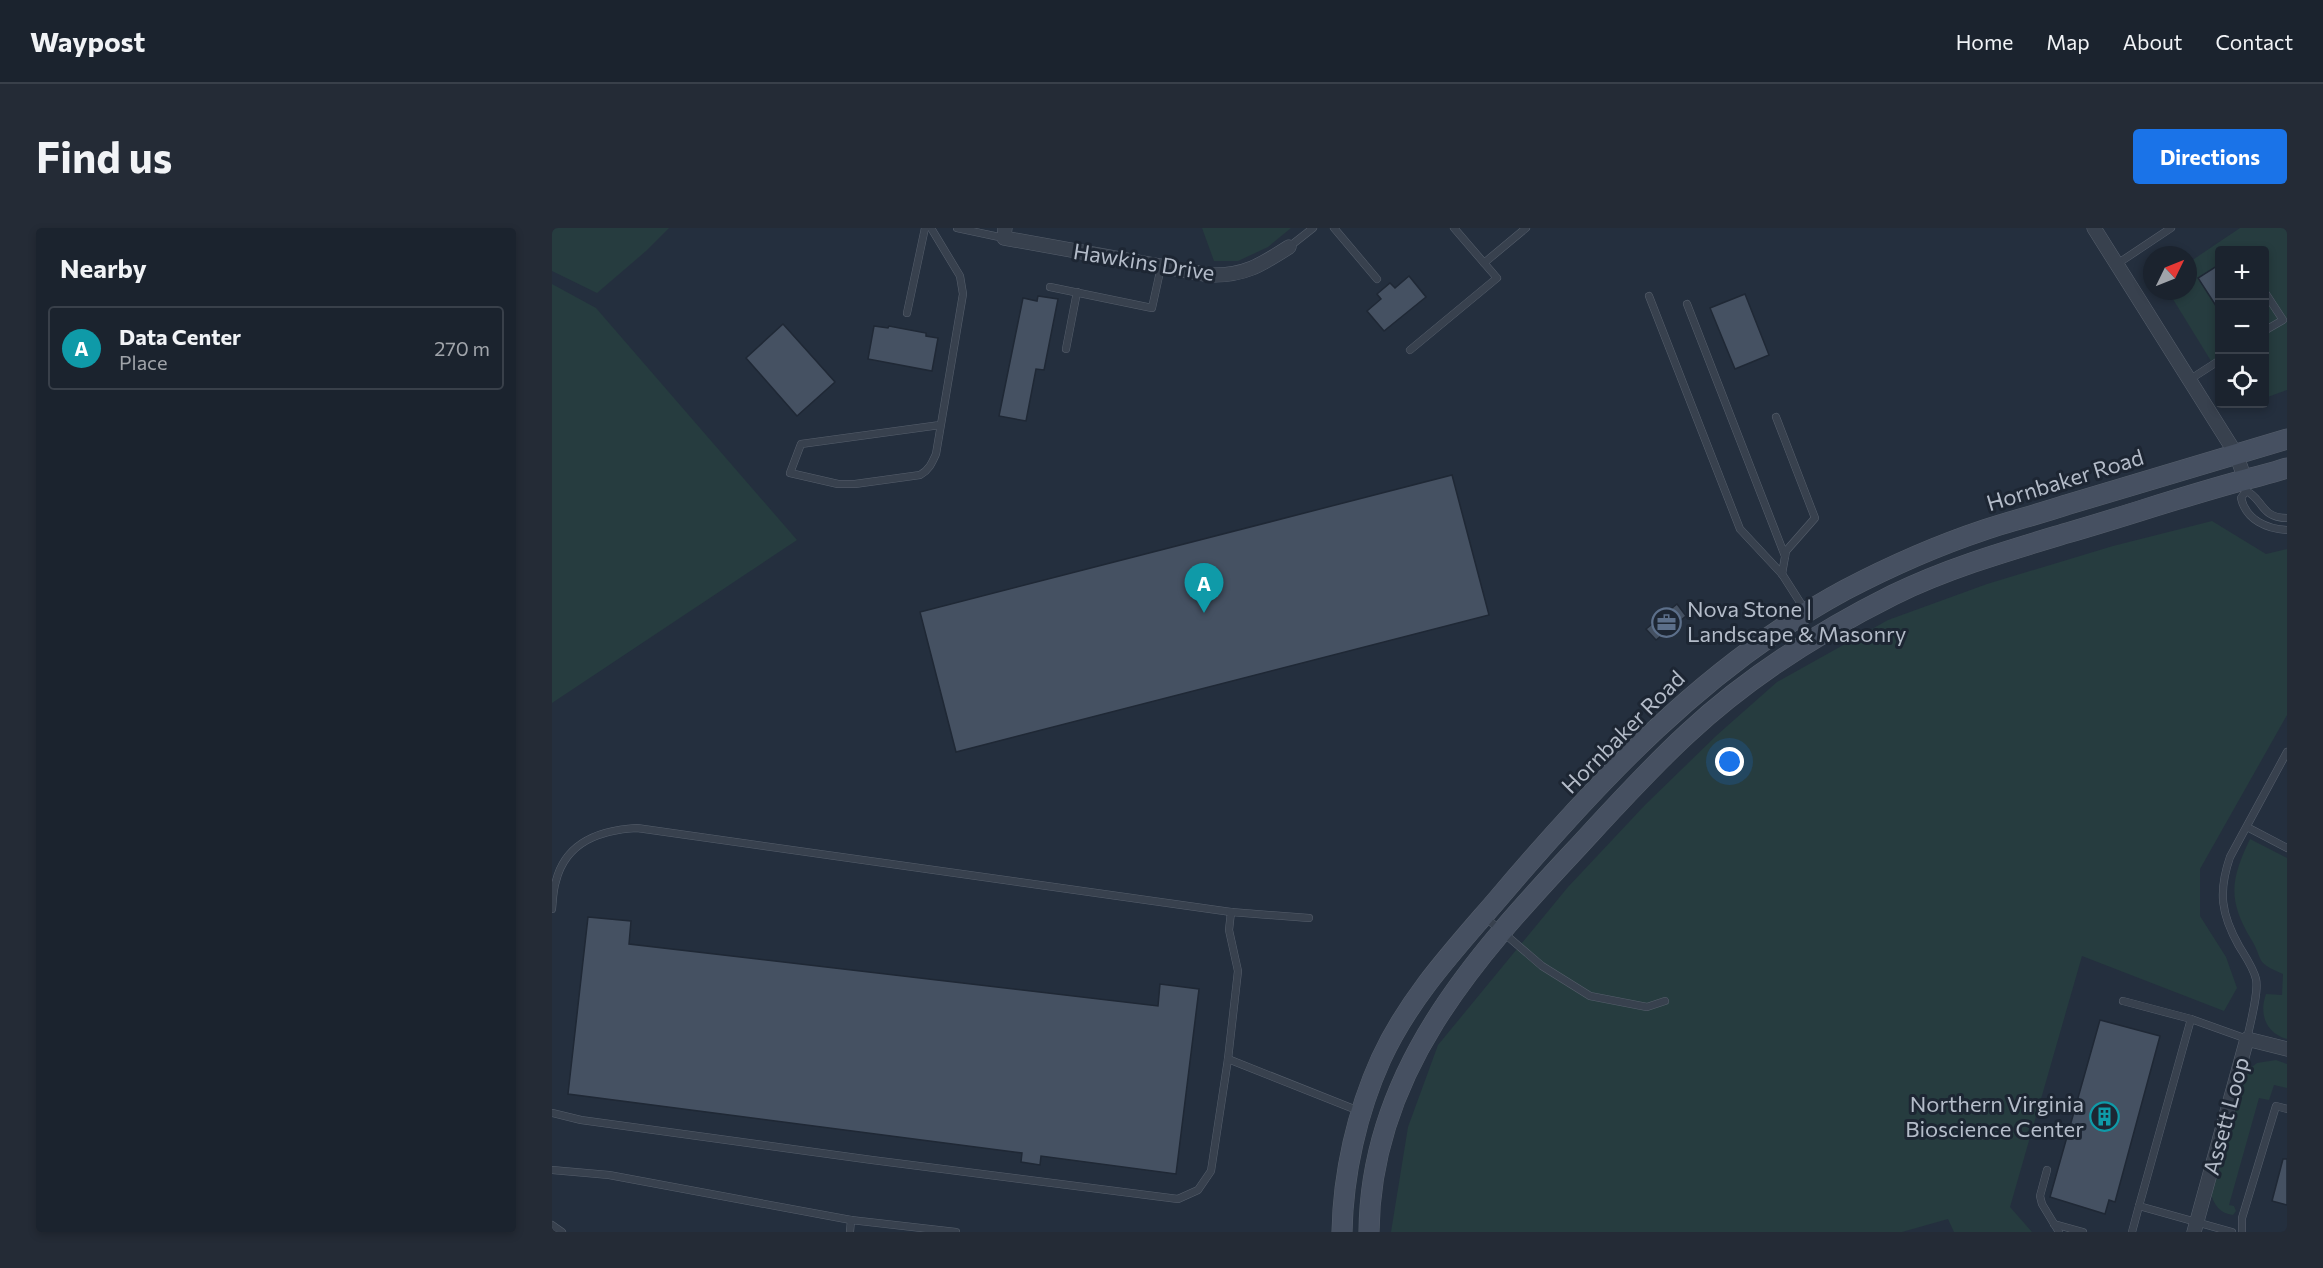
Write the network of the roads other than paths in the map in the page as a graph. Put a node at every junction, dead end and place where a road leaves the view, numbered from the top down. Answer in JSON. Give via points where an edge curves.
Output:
{"nodes":[{"id":1,"x":925,"y":228,"type":"edge"},
{"id":2,"x":931,"y":228,"type":"edge"},
{"id":3,"x":957,"y":228,"type":"edge"},
{"id":4,"x":1313,"y":228,"type":"edge"},
{"id":5,"x":1334,"y":228,"type":"edge"},
{"id":6,"x":1454,"y":228,"type":"edge"},
{"id":7,"x":1526,"y":228,"type":"edge"},
{"id":8,"x":2094,"y":228,"type":"edge"},
{"id":9,"x":2171,"y":228,"type":"edge"},
{"id":10,"x":1004,"y":233,"type":"edge"},
{"id":11,"x":1289,"y":247,"type":"joint"},
{"id":12,"x":1484,"y":263,"type":"junction"},
{"id":13,"x":2117,"y":264,"type":"junction"},
{"id":14,"x":1161,"y":267,"type":"junction"},
{"id":15,"x":1377,"y":279,"type":"dead end"},
{"id":16,"x":1050,"y":287,"type":"dead end"},
{"id":17,"x":1077,"y":292,"type":"junction"},
{"id":18,"x":1649,"y":296,"type":"dead end"},
{"id":19,"x":2269,"y":297,"type":"edge"},
{"id":20,"x":1687,"y":304,"type":"dead end"},
{"id":21,"x":907,"y":314,"type":"dead end"},
{"id":22,"x":2269,"y":329,"type":"edge"},
{"id":23,"x":1066,"y":349,"type":"dead end"},
{"id":24,"x":1410,"y":350,"type":"dead end"},
{"id":25,"x":2215,"y":363,"type":"edge"},
{"id":26,"x":2189,"y":380,"type":"junction"},
{"id":27,"x":1776,"y":417,"type":"dead end"},
{"id":28,"x":940,"y":425,"type":"junction"},
{"id":29,"x":2287,"y":439,"type":"edge"},
{"id":30,"x":2235,"y":454,"type":"junction"},
{"id":31,"x":2287,"y":468,"type":"edge"},
{"id":32,"x":2245,"y":485,"type":"junction"},
{"id":33,"x":2287,"y":518,"type":"edge"},
{"id":34,"x":2287,"y":530,"type":"edge"},
{"id":35,"x":1785,"y":556,"type":"junction"},
{"id":36,"x":1782,"y":574,"type":"junction"},
{"id":37,"x":1807,"y":613,"type":"junction"},
{"id":38,"x":2287,"y":752,"type":"edge"},
{"id":39,"x":2247,"y":827,"type":"junction"},
{"id":40,"x":2287,"y":848,"type":"edge"},
{"id":41,"x":552,"y":909,"type":"edge"},
{"id":42,"x":1231,"y":912,"type":"junction"},
{"id":43,"x":1483,"y":915,"type":"junction"},
{"id":44,"x":1309,"y":918,"type":"dead end"},
{"id":45,"x":1501,"y":930,"type":"junction"},
{"id":46,"x":1665,"y":1001,"type":"dead end"},
{"id":47,"x":2123,"y":1001,"type":"dead end"},
{"id":48,"x":2191,"y":1019,"type":"junction"},
{"id":49,"x":2247,"y":1039,"type":"junction"},
{"id":50,"x":2287,"y":1049,"type":"edge"},
{"id":51,"x":1228,"y":1059,"type":"junction"},
{"id":52,"x":2287,"y":1109,"type":"edge"},
{"id":53,"x":1362,"y":1112,"type":"junction"},
{"id":54,"x":552,"y":1113,"type":"edge"},
{"id":55,"x":552,"y":1170,"type":"edge"},
{"id":56,"x":2047,"y":1170,"type":"dead end"},
{"id":57,"x":2139,"y":1206,"type":"junction"},
{"id":58,"x":851,"y":1220,"type":"junction"},
{"id":59,"x":2054,"y":1224,"type":"junction"},
{"id":60,"x":552,"y":1225,"type":"edge"},
{"id":61,"x":2195,"y":1228,"type":"edge"},
{"id":62,"x":562,"y":1232,"type":"edge"},
{"id":63,"x":850,"y":1232,"type":"edge"},
{"id":64,"x":956,"y":1232,"type":"edge"},
{"id":65,"x":1342,"y":1232,"type":"edge"},
{"id":66,"x":1370,"y":1232,"type":"edge"},
{"id":67,"x":2059,"y":1232,"type":"edge"},
{"id":68,"x":2084,"y":1232,"type":"edge"},
{"id":69,"x":2132,"y":1232,"type":"edge"},
{"id":70,"x":2232,"y":1232,"type":"edge"},
{"id":71,"x":2242,"y":1232,"type":"edge"}],
"edges":[{"from":1,"to":21,"type":"lane"},
{"from":2,"to":28,"type":"lane","via":[[960,276],[963,294]]},
{"from":3,"to":10,"type":"lane"},
{"from":4,"to":11,"type":"lane"},
{"from":5,"to":15,"type":"lane"},
{"from":6,"to":12,"type":"lane"},
{"from":7,"to":12,"type":"lane"},
{"from":8,"to":13,"type":"street"},
{"from":9,"to":13,"type":"lane"},
{"from":10,"to":14,"type":"street","name":"Hawkins Drive"},
{"from":11,"to":14,"type":"street","name":"Hawkins Drive","via":[[1238,274],[1210,275]]},
{"from":12,"to":24,"type":"lane","via":[[1497,278]]},
{"from":13,"to":26,"type":"street"},
{"from":14,"to":17,"type":"lane","via":[[1152,308]]},
{"from":16,"to":17,"type":"lane"},
{"from":17,"to":23,"type":"lane"},
{"from":18,"to":36,"type":"lane","via":[[1740,529]]},
{"from":19,"to":22,"type":"lane","via":[[2283,320]]},
{"from":20,"to":35,"type":"lane"},
{"from":25,"to":26,"type":"lane"},
{"from":26,"to":30,"type":"street"},
{"from":27,"to":35,"type":"lane","via":[[1815,518]]},
{"from":28,"to":28,"type":"lane","via":[[801,444],[790,473],[838,484],[920,476],[932,463]]},
{"from":29,"to":30,"type":"main road","name":"Hornbaker Road"},
{"from":30,"to":32,"type":"street"},
{"from":30,"to":37,"type":"main road","name":"Hornbaker Road","via":[[1984,530],[1880,573]]},
{"from":31,"to":32,"type":"main road","name":"Hornbaker Road"},
{"from":32,"to":33,"type":"lane","via":[[2264,510]]},
{"from":32,"to":34,"type":"lane","via":[[2241,498],[2250,515],[2266,527]]},
{"from":32,"to":45,"type":"main road","name":"Hornbaker Road","via":[[2013,548],[1893,595],[1818,636],[1744,686],[1688,733]]},
{"from":35,"to":36,"type":"lane"},
{"from":36,"to":37,"type":"lane"},
{"from":37,"to":43,"type":"main road","name":"Hornbaker Road","via":[[1712,678],[1648,736]]},
{"from":38,"to":39,"type":"lane"},
{"from":39,"to":40,"type":"lane"},
{"from":39,"to":49,"type":"lane","via":[[2224,874],[2223,911],[2257,982]]},
{"from":41,"to":42,"type":"lane","via":[[556,880],[565,860],[579,846],[612,829],[637,828]]},
{"from":42,"to":44,"type":"lane"},
{"from":42,"to":51,"type":"lane","via":[[1230,930],[1238,971]]},
{"from":43,"to":45,"type":"lane"},
{"from":43,"to":53,"type":"main road","name":"Hornbaker Road","via":[[1430,978],[1404,1017],[1382,1058]]},
{"from":45,"to":46,"type":"lane","via":[[1542,966],[1590,996],[1647,1007]]},
{"from":45,"to":66,"type":"main road","name":"Hornbaker Road","via":[[1436,1017],[1395,1098],[1375,1174]]},
{"from":47,"to":48,"type":"lane"},
{"from":48,"to":49,"type":"lane"},
{"from":48,"to":57,"type":"lane"},
{"from":49,"to":50,"type":"street","name":"Assett Loop"},
{"from":49,"to":61,"type":"street","name":"Assett Loop"},
{"from":51,"to":53,"type":"lane"},
{"from":51,"to":54,"type":"lane","via":[[1211,1171],[1198,1190],[1178,1199],[872,1160]]},
{"from":52,"to":71,"type":"lane","via":[[2276,1106],[2242,1218]]},
{"from":53,"to":65,"type":"main road","name":"Hornbaker Road","via":[[1350,1161]]},
{"from":55,"to":58,"type":"lane","via":[[609,1176]]},
{"from":56,"to":59,"type":"lane","via":[[2040,1196]]},
{"from":57,"to":61,"type":"lane"},
{"from":57,"to":69,"type":"lane"},
{"from":58,"to":63,"type":"lane"},
{"from":58,"to":64,"type":"lane"},
{"from":59,"to":67,"type":"lane"},
{"from":59,"to":68,"type":"lane"},
{"from":60,"to":62,"type":"lane"},
{"from":61,"to":70,"type":"lane"}]}
